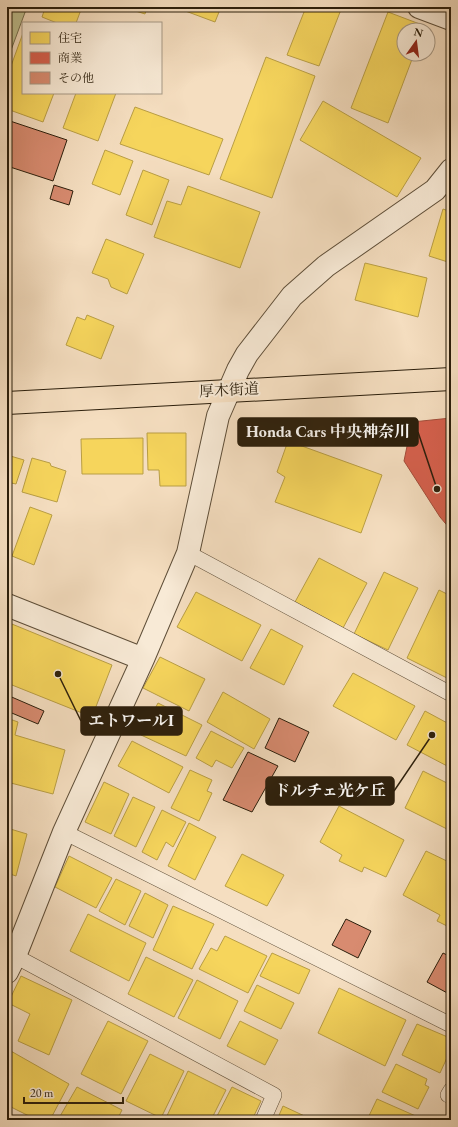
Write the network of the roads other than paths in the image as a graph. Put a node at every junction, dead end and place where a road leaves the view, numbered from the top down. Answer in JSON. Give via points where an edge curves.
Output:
{"nodes":[{"id":1,"x":419,"y":7,"type":"edge"},
{"id":2,"x":451,"y":19,"type":"edge"},
{"id":3,"x":451,"y":170,"type":"edge"},
{"id":4,"x":451,"y":379,"type":"edge"},
{"id":5,"x":230,"y":390,"type":"junction"},
{"id":6,"x":7,"y":403,"type":"edge"},
{"id":7,"x":188,"y":553,"type":"junction"},
{"id":8,"x":7,"y":605,"type":"edge"},
{"id":9,"x":143,"y":659,"type":"junction"},
{"id":10,"x":451,"y":694,"type":"edge"},
{"id":11,"x":64,"y":832,"type":"junction"},
{"id":12,"x":11,"y":964,"type":"edge"},
{"id":13,"x":451,"y":1025,"type":"edge"},
{"id":14,"x":263,"y":1120,"type":"edge"}],
"edges":[{"from":1,"to":2,"type":"street"},
{"from":3,"to":5,"type":"street","via":[[435,190],[326,266],[292,296],[248,354]]},
{"from":4,"to":5,"type":"main road","name":"厚木街道"},
{"from":5,"to":6,"type":"main road","name":"厚木街道"},
{"from":5,"to":7,"type":"street","via":[[217,422]]},
{"from":7,"to":9,"type":"street"},
{"from":7,"to":10,"type":"lane"},
{"from":8,"to":9,"type":"street"},
{"from":9,"to":11,"type":"street"},
{"from":11,"to":12,"type":"street"},
{"from":11,"to":13,"type":"lane"},
{"from":12,"to":14,"type":"lane","via":[[274,1095]]}]}
